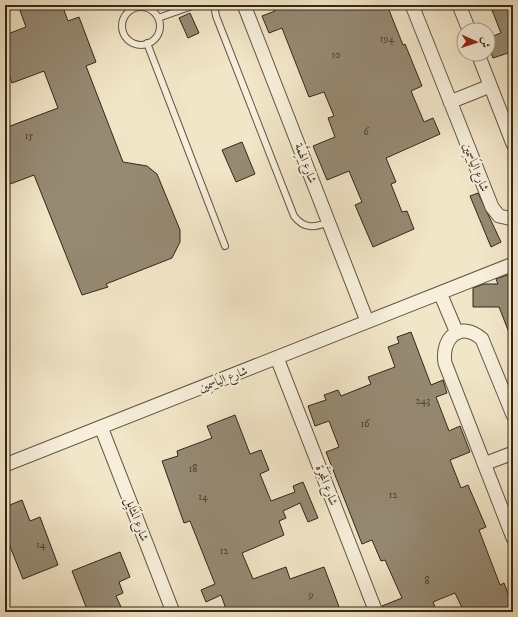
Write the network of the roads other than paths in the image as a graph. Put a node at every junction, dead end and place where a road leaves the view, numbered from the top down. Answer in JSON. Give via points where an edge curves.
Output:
{"nodes":[{"id":1,"x":195,"y":5,"type":"edge"},
{"id":2,"x":214,"y":5,"type":"edge"},
{"id":3,"x":244,"y":5,"type":"edge"},
{"id":4,"x":412,"y":5,"type":"edge"},
{"id":5,"x":459,"y":5,"type":"edge"},
{"id":6,"x":158,"y":18,"type":"junction"},
{"id":7,"x":465,"y":22,"type":"edge"},
{"id":8,"x":147,"y":44,"type":"junction"},
{"id":9,"x":481,"y":62,"type":"edge"},
{"id":10,"x":490,"y":86,"type":"junction"},
{"id":11,"x":450,"y":102,"type":"junction"},
{"id":12,"x":513,"y":144,"type":"edge"},
{"id":13,"x":513,"y":219,"type":"edge"},
{"id":14,"x":329,"y":222,"type":"junction"},
{"id":15,"x":225,"y":246,"type":"dead end"},
{"id":16,"x":513,"y":264,"type":"edge"},
{"id":17,"x":440,"y":293,"type":"junction"},
{"id":18,"x":367,"y":321,"type":"junction"},
{"id":19,"x":457,"y":333,"type":"junction"},
{"id":20,"x":277,"y":358,"type":"junction"},
{"id":21,"x":513,"y":415,"type":"edge"},
{"id":22,"x":100,"y":427,"type":"junction"},
{"id":23,"x":513,"y":453,"type":"edge"},
{"id":24,"x":484,"y":464,"type":"junction"},
{"id":25,"x":5,"y":465,"type":"edge"},
{"id":26,"x":513,"y":538,"type":"edge"},
{"id":27,"x":172,"y":612,"type":"edge"},
{"id":28,"x":376,"y":612,"type":"edge"}],
"edges":[{"from":1,"to":6,"type":"lane"},
{"from":2,"to":14,"type":"lane","via":[[216,16],[294,216],[303,225],[310,227]]},
{"from":3,"to":14,"type":"street","name":"شارع الهِمَّة"},
{"from":4,"to":11,"type":"street","name":"شارع اليَاسمِين"},
{"from":5,"to":7,"type":"street"},
{"from":6,"to":8,"type":"lane","via":[[160,24],[157,36]]},
{"from":6,"to":8,"type":"lane","via":[[155,13],[144,7],[132,10],[124,18],[123,31],[130,41],[141,45]]},
{"from":8,"to":15,"type":"lane"},
{"from":9,"to":10,"type":"street"},
{"from":10,"to":11,"type":"street"},
{"from":10,"to":12,"type":"street"},
{"from":11,"to":13,"type":"street","name":"شارع اليَاسمِين","via":[[492,207],[499,216]]},
{"from":14,"to":18,"type":"street","name":"شارع الهِمَّة"},
{"from":16,"to":17,"type":"street","name":"شارع اليَاسمِين"},
{"from":17,"to":18,"type":"street","name":"شارع اليَاسمِين"},
{"from":17,"to":19,"type":"street"},
{"from":18,"to":20,"type":"street","name":"شارع اليَاسمِين"},
{"from":19,"to":21,"type":"street","via":[[470,332],[482,339]]},
{"from":19,"to":24,"type":"street","via":[[445,346],[445,363]]},
{"from":20,"to":22,"type":"street","name":"شارع اليَاسمِين"},
{"from":20,"to":28,"type":"street","name":"شارع المَجَرَّة"},
{"from":22,"to":25,"type":"street","name":"شارع اليَاسمِين"},
{"from":22,"to":27,"type":"street","name":"شارع المَثَايِل"},
{"from":23,"to":24,"type":"street"},
{"from":24,"to":26,"type":"street"}]}
